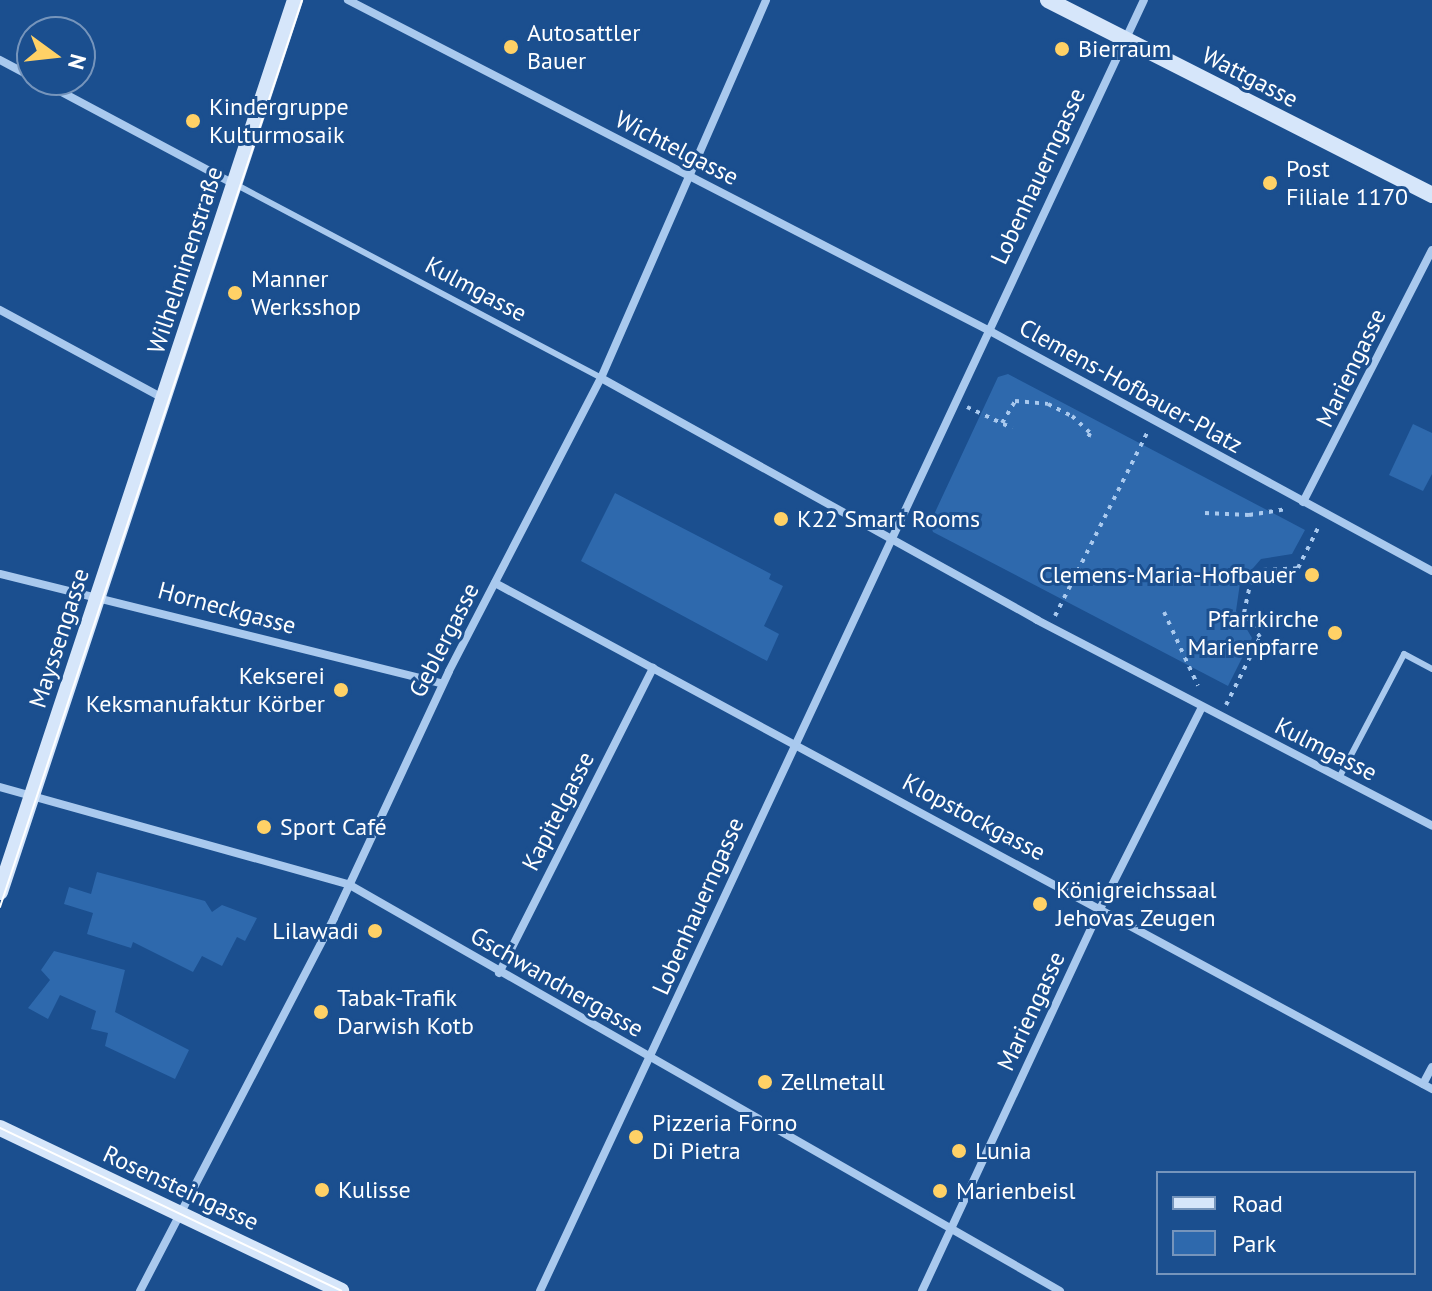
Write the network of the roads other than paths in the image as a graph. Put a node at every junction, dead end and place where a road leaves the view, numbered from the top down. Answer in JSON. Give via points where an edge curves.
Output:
{"nodes":[{"id":1,"x":295,"y":0,"type":"edge"},
{"id":2,"x":348,"y":0,"type":"edge"},
{"id":3,"x":766,"y":0,"type":"edge"},
{"id":4,"x":1048,"y":0,"type":"edge"},
{"id":5,"x":1144,"y":0,"type":"edge"},
{"id":6,"x":1124,"y":39,"type":"junction"},
{"id":7,"x":69,"y":96,"type":"edge"},
{"id":8,"x":687,"y":177,"type":"junction"},
{"id":9,"x":235,"y":184,"type":"junction"},
{"id":10,"x":1432,"y":195,"type":"edge"},
{"id":11,"x":1432,"y":250,"type":"edge"},
{"id":12,"x":0,"y":310,"type":"edge"},
{"id":13,"x":988,"y":330,"type":"junction"},
{"id":14,"x":601,"y":378,"type":"junction"},
{"id":15,"x":164,"y":398,"type":"junction"},
{"id":16,"x":1303,"y":502,"type":"junction"},
{"id":17,"x":892,"y":538,"type":"junction"},
{"id":18,"x":1432,"y":571,"type":"edge"},
{"id":19,"x":0,"y":574,"type":"edge"},
{"id":20,"x":495,"y":583,"type":"junction"},
{"id":21,"x":97,"y":599,"type":"junction"},
{"id":22,"x":653,"y":668,"type":"junction"},
{"id":23,"x":1432,"y":669,"type":"edge"},
{"id":24,"x":443,"y":684,"type":"junction"},
{"id":25,"x":1202,"y":707,"type":"junction"},
{"id":26,"x":793,"y":743,"type":"junction"},
{"id":27,"x":1339,"y":778,"type":"junction"},
{"id":28,"x":0,"y":787,"type":"edge"},
{"id":29,"x":32,"y":796,"type":"junction"},
{"id":30,"x":1432,"y":826,"type":"edge"},
{"id":31,"x":348,"y":884,"type":"junction"},
{"id":32,"x":0,"y":892,"type":"edge"},
{"id":33,"x":1101,"y":907,"type":"junction"},
{"id":34,"x":499,"y":973,"type":"junction"},
{"id":35,"x":652,"y":1059,"type":"junction"},
{"id":36,"x":1432,"y":1067,"type":"edge"},
{"id":37,"x":1428,"y":1087,"type":"edge"},
{"id":38,"x":0,"y":1128,"type":"edge"},
{"id":39,"x":181,"y":1214,"type":"junction"},
{"id":40,"x":951,"y":1230,"type":"junction"},
{"id":41,"x":140,"y":1291,"type":"edge"},
{"id":42,"x":341,"y":1291,"type":"edge"},
{"id":43,"x":540,"y":1291,"type":"edge"},
{"id":44,"x":922,"y":1291,"type":"edge"},
{"id":45,"x":1060,"y":1291,"type":"edge"}],
"edges":[{"from":1,"to":9,"type":"street","name":"Wilhelminenstraße"},
{"from":2,"to":8,"type":"street","name":"Wichtelgasse"},
{"from":3,"to":8,"type":"street","name":"Geblergasse"},
{"from":4,"to":6,"type":"street","name":"Wattgasse"},
{"from":5,"to":6,"type":"street","name":"Lobenhauerngasse"},
{"from":6,"to":10,"type":"street","name":"Wattgasse"},
{"from":6,"to":13,"type":"street","name":"Lobenhauerngasse"},
{"from":7,"to":9,"type":"street","name":"Kulmgasse"},
{"from":8,"to":13,"type":"street","name":"Wichtelgasse"},
{"from":8,"to":14,"type":"street","name":"Geblergasse"},
{"from":9,"to":14,"type":"lane","name":"Kulmgasse"},
{"from":9,"to":15,"type":"street","name":"Wilhelminenstraße"},
{"from":11,"to":16,"type":"street","name":"Mariengasse"},
{"from":12,"to":15,"type":"street"},
{"from":13,"to":16,"type":"street","name":"Clemens-Hofbauer-Platz"},
{"from":13,"to":17,"type":"street","name":"Clemens-Hofbauer-Platz"},
{"from":14,"to":17,"type":"street","name":"Kulmgasse"},
{"from":14,"to":20,"type":"street","name":"Geblergasse"},
{"from":15,"to":21,"type":"street","name":"Mayssengasse"},
{"from":16,"to":18,"type":"street"},
{"from":17,"to":25,"type":"street"},
{"from":17,"to":26,"type":"street","name":"Lobenhauerngasse"},
{"from":19,"to":21,"type":"street","name":"Horneckgasse"},
{"from":20,"to":22,"type":"street","name":"Klopstockgasse"},
{"from":20,"to":24,"type":"street","name":"Geblergasse"},
{"from":21,"to":24,"type":"street","name":"Horneckgasse","via":[[122,601]]},
{"from":21,"to":29,"type":"street","name":"Mayssengasse"},
{"from":22,"to":26,"type":"street","name":"Klopstockgasse"},
{"from":22,"to":34,"type":"street","name":"Kapitelgasse"},
{"from":23,"to":27,"type":"lane","via":[[1404,654]]},
{"from":24,"to":31,"type":"street","name":"Geblergasse"},
{"from":25,"to":27,"type":"street","name":"Kulmgasse"},
{"from":25,"to":33,"type":"street","name":"Mariengasse"},
{"from":26,"to":33,"type":"street","name":"Klopstockgasse"},
{"from":26,"to":35,"type":"street","name":"Lobenhauerngasse"},
{"from":27,"to":30,"type":"street","name":"Kulmgasse"},
{"from":28,"to":29,"type":"street","name":"Gschwandnergasse"},
{"from":29,"to":31,"type":"street","name":"Gschwandnergasse"},
{"from":29,"to":32,"type":"street","name":"Mayssengasse"},
{"from":31,"to":34,"type":"street","name":"Gschwandnergasse"},
{"from":31,"to":39,"type":"street","name":"Geblergasse"},
{"from":33,"to":37,"type":"street","name":"Klopstockgasse"},
{"from":33,"to":40,"type":"street","name":"Mariengasse"},
{"from":34,"to":35,"type":"street","name":"Gschwandnergasse"},
{"from":35,"to":40,"type":"street","name":"Gschwandnergasse"},
{"from":35,"to":43,"type":"street","name":"Lobenhauerngasse"},
{"from":36,"to":37,"type":"street"},
{"from":38,"to":39,"type":"street","name":"Rosensteingasse"},
{"from":39,"to":41,"type":"street","name":"Geblergasse"},
{"from":39,"to":42,"type":"street","name":"Rosensteingasse"},
{"from":40,"to":44,"type":"street","name":"Mariengasse"},
{"from":40,"to":45,"type":"street","name":"Gschwandnergasse"}]}
